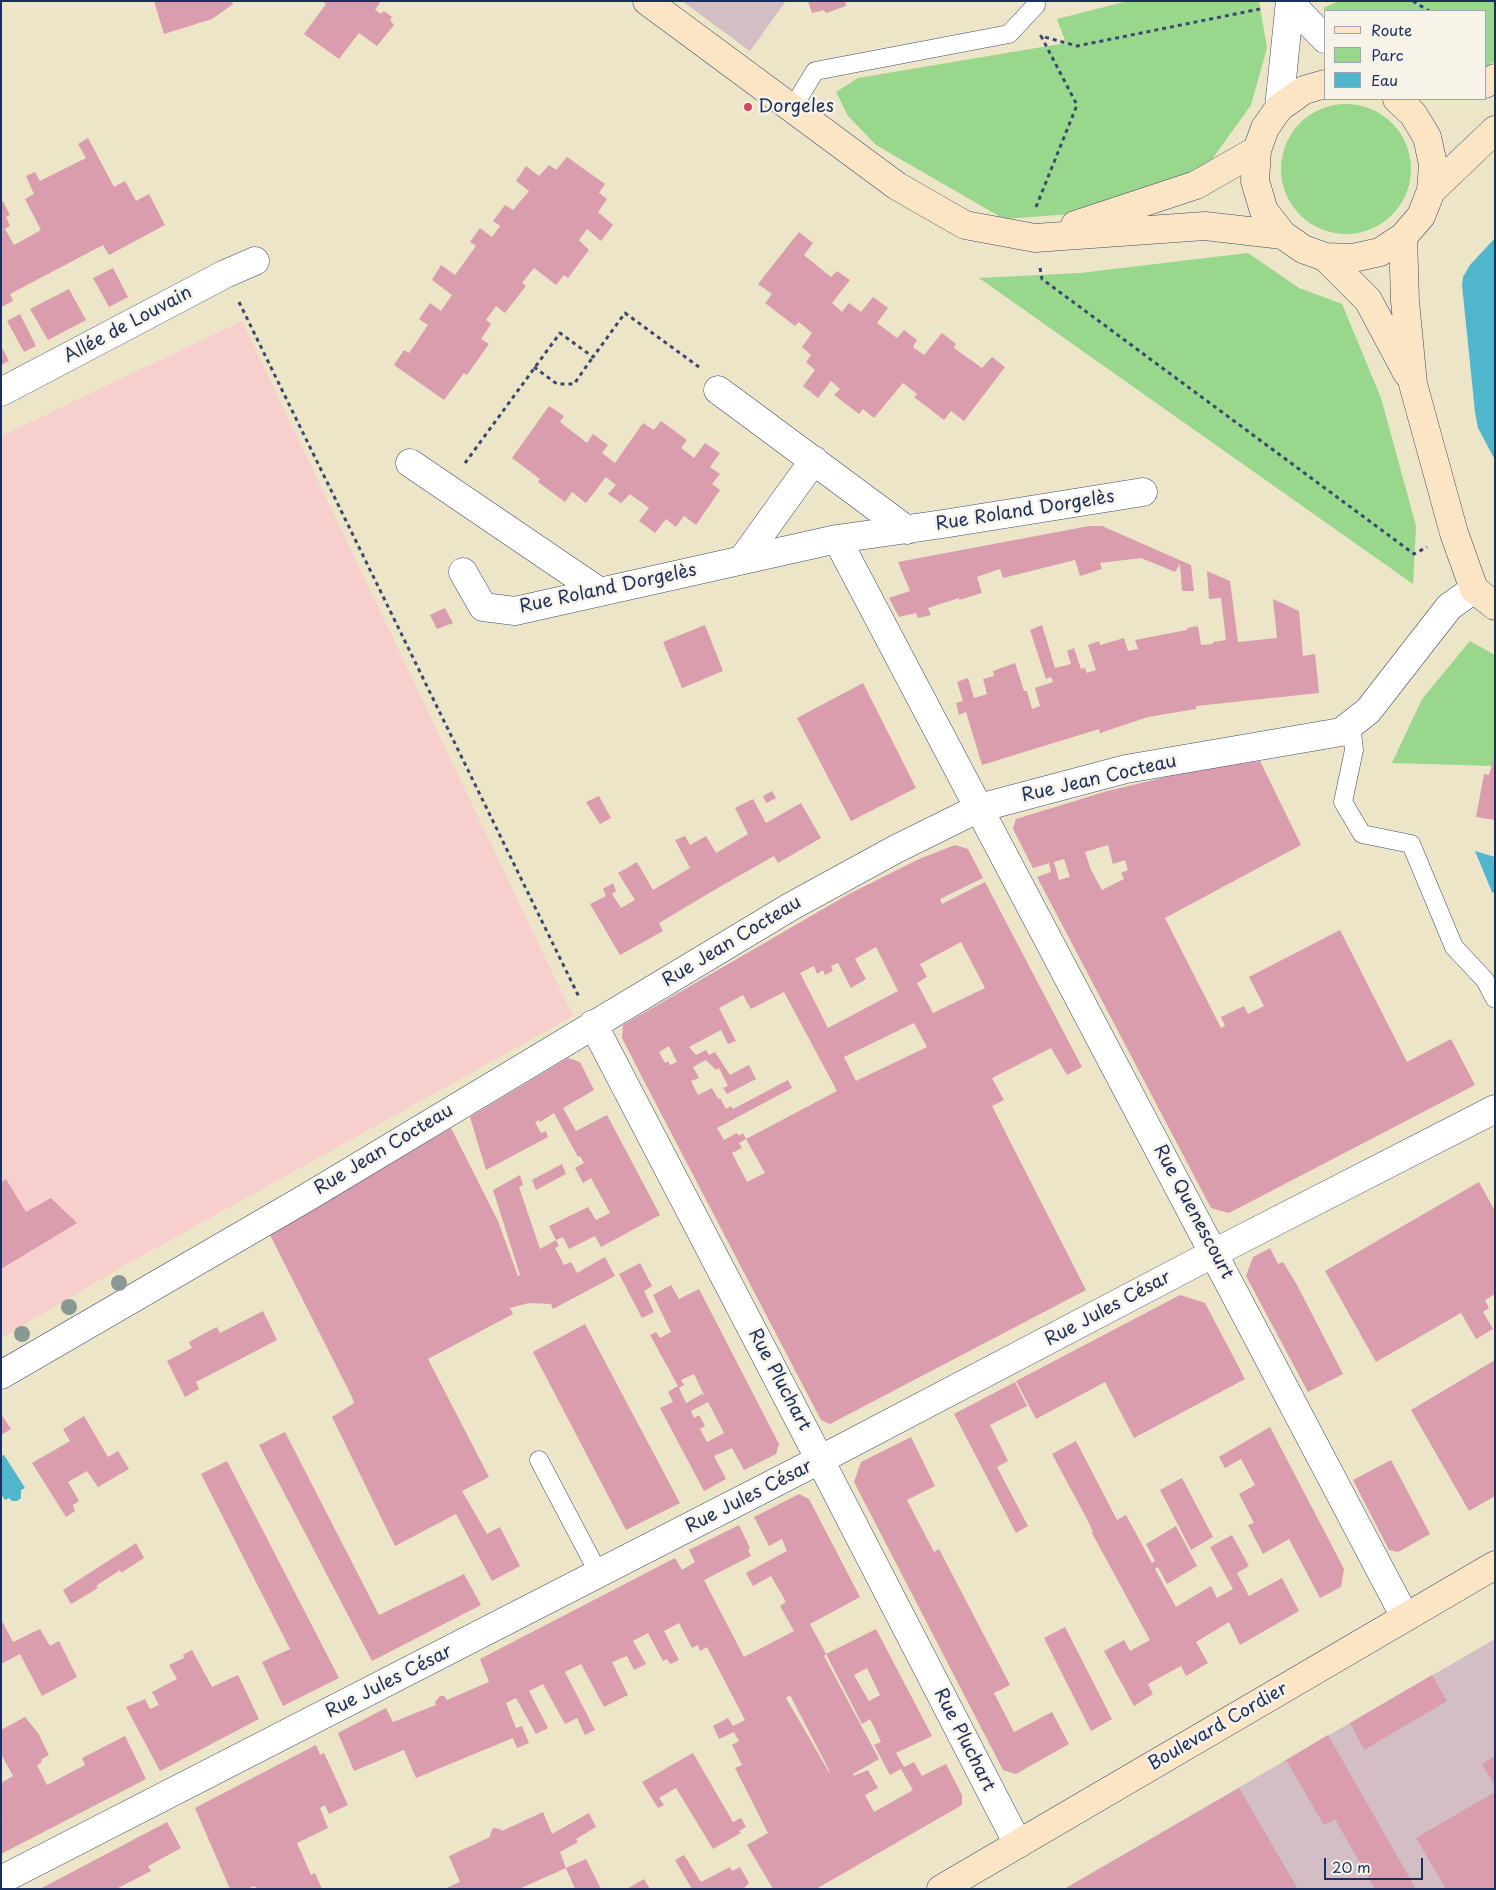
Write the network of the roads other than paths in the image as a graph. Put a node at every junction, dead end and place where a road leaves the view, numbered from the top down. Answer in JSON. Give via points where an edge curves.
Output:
{"nodes":[{"id":1,"x":647,"y":1,"type":"edge"},
{"id":2,"x":1035,"y":1,"type":"edge"},
{"id":3,"x":1290,"y":2,"type":"edge"},
{"id":4,"x":1324,"y":38,"type":"edge"},
{"id":5,"x":1324,"y":84,"type":"edge"},
{"id":6,"x":1398,"y":100,"type":"edge"},
{"id":7,"x":1279,"y":108,"type":"junction"},
{"id":8,"x":792,"y":109,"type":"junction"},
{"id":9,"x":1495,"y":130,"type":"edge"},
{"id":10,"x":1257,"y":150,"type":"junction"},
{"id":11,"x":1431,"y":191,"type":"junction"},
{"id":12,"x":1283,"y":235,"type":"junction"},
{"id":13,"x":1403,"y":237,"type":"junction"},
{"id":14,"x":1035,"y":238,"type":"junction"},
{"id":15,"x":1325,"y":257,"type":"junction"},
{"id":16,"x":255,"y":260,"type":"dead end"},
{"id":17,"x":1413,"y":384,"type":"junction"},
{"id":18,"x":718,"y":390,"type":"road end"},
{"id":19,"x":1,"y":392,"type":"edge"},
{"id":20,"x":814,"y":460,"type":"junction"},
{"id":21,"x":410,"y":462,"type":"dead end"},
{"id":22,"x":1143,"y":492,"type":"dead end"},
{"id":23,"x":907,"y":530,"type":"junction"},
{"id":24,"x":837,"y":539,"type":"junction"},
{"id":25,"x":742,"y":560,"type":"junction"},
{"id":26,"x":463,"y":572,"type":"dead end"},
{"id":27,"x":1474,"y":588,"type":"junction"},
{"id":28,"x":600,"y":592,"type":"junction"},
{"id":29,"x":1495,"y":606,"type":"edge"},
{"id":30,"x":1351,"y":724,"type":"junction"},
{"id":31,"x":979,"y":808,"type":"junction"},
{"id":32,"x":1495,"y":1000,"type":"edge"},
{"id":33,"x":593,"y":1024,"type":"junction"},
{"id":34,"x":1495,"y":1109,"type":"edge"},
{"id":35,"x":1214,"y":1252,"type":"junction"},
{"id":36,"x":1,"y":1375,"type":"edge"},
{"id":37,"x":539,"y":1460,"type":"dead end"},
{"id":38,"x":820,"y":1460,"type":"junction"},
{"id":39,"x":1495,"y":1565,"type":"edge"},
{"id":40,"x":599,"y":1574,"type":"junction"},
{"id":41,"x":1405,"y":1617,"type":"junction"},
{"id":42,"x":1018,"y":1844,"type":"junction"},
{"id":43,"x":1,"y":1880,"type":"edge"},
{"id":44,"x":941,"y":1889,"type":"edge"}],
"edges":[{"from":1,"to":8,"type":"main road"},
{"from":2,"to":8,"type":"lane","via":[[1036,6],[1009,34],[815,71]]},
{"from":3,"to":4,"type":"street"},
{"from":3,"to":7,"type":"street"},
{"from":5,"to":7,"type":"main road","via":[[1304,90]]},
{"from":6,"to":11,"type":"main road","via":[[1414,114],[1427,137],[1433,164]]},
{"from":7,"to":10,"type":"main road","via":[[1265,128]]},
{"from":8,"to":14,"type":"main road","via":[[897,186],[965,225]]},
{"from":9,"to":11,"type":"main road"},
{"from":10,"to":12,"type":"main road","via":[[1257,188],[1264,210]]},
{"from":10,"to":14,"type":"main road","via":[[1196,185]]},
{"from":11,"to":13,"type":"main road","via":[[1421,216]]},
{"from":12,"to":14,"type":"main road","via":[[1205,226]]},
{"from":12,"to":15,"type":"main road","via":[[1302,249]]},
{"from":13,"to":15,"type":"main road","via":[[1380,252],[1353,258]]},
{"from":13,"to":17,"type":"main road"},
{"from":15,"to":17,"type":"main road","via":[[1368,300]]},
{"from":16,"to":19,"type":"street","name":"Allée de Louvain"},
{"from":17,"to":27,"type":"main road","via":[[1454,533]]},
{"from":18,"to":20,"type":"street"},
{"from":20,"to":23,"type":"street"},
{"from":20,"to":25,"type":"street"},
{"from":21,"to":28,"type":"street"},
{"from":22,"to":23,"type":"street","name":"Rue Roland Dorgelès"},
{"from":23,"to":24,"type":"street","name":"Rue Roland Dorgelès"},
{"from":24,"to":25,"type":"street","name":"Rue Roland Dorgelès"},
{"from":24,"to":31,"type":"street"},
{"from":25,"to":28,"type":"street","name":"Rue Roland Dorgelès"},
{"from":26,"to":28,"type":"street","name":"Rue Roland Dorgelès","via":[[483,607],[515,611]]},
{"from":27,"to":29,"type":"main road"},
{"from":27,"to":30,"type":"street","name":"Rue Jean Cocteau","via":[[1448,607],[1368,711]]},
{"from":30,"to":31,"type":"street","name":"Rue Jean Cocteau","via":[[1340,732],[1126,768]]},
{"from":30,"to":32,"type":"lane","via":[[1354,750],[1344,802],[1362,834],[1411,844],[1454,947],[1485,980]]},
{"from":31,"to":33,"type":"street","name":"Rue Jean Cocteau","via":[[790,907]]},
{"from":31,"to":35,"type":"street","name":"Rue Quenescourt"},
{"from":33,"to":36,"type":"street","name":"Rue Jean Cocteau","via":[[297,1203]]},
{"from":33,"to":38,"type":"street","name":"Rue Pluchart"},
{"from":34,"to":35,"type":"street","name":"Rue Jules César"},
{"from":35,"to":38,"type":"street","name":"Rue Jules César"},
{"from":35,"to":41,"type":"street","name":"Rue Quenescourt"},
{"from":37,"to":40,"type":"lane"},
{"from":38,"to":40,"type":"street","name":"Rue Jules César"},
{"from":38,"to":42,"type":"street","name":"Rue Pluchart"},
{"from":39,"to":41,"type":"main road","name":"Boulevard Cordier"},
{"from":40,"to":43,"type":"street","name":"Rue Jules César"},
{"from":41,"to":42,"type":"main road","name":"Boulevard Cordier"},
{"from":42,"to":44,"type":"main road","name":"Boulevard Cordier"}]}
